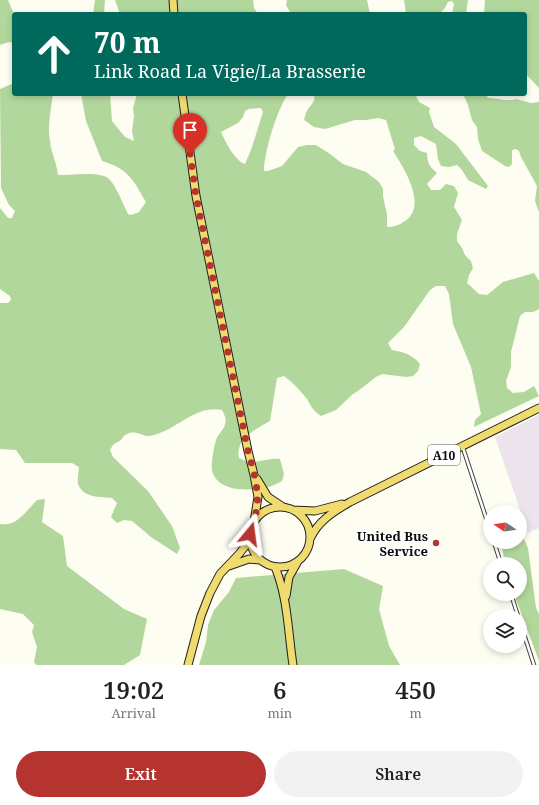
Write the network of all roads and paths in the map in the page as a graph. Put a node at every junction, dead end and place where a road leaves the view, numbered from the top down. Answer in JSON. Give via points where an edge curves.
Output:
{"nodes":[{"id":1,"x":173,"y":0,"type":"edge"},
{"id":2,"x":174,"y":12,"type":"edge"},
{"id":3,"x":182,"y":96,"type":"edge"},
{"id":4,"x":539,"y":408,"type":"edge"},
{"id":5,"x":462,"y":446,"type":"junction"},
{"id":6,"x":254,"y":475,"type":"junction"},
{"id":7,"x":350,"y":502,"type":"junction"},
{"id":8,"x":283,"y":507,"type":"junction"},
{"id":9,"x":483,"y":509,"type":"edge"},
{"id":10,"x":293,"y":510,"type":"junction"},
{"id":11,"x":254,"y":522,"type":"junction"},
{"id":12,"x":310,"y":539,"type":"junction"},
{"id":13,"x":250,"y":540,"type":"junction"},
{"id":14,"x":260,"y":560,"type":"junction"},
{"id":15,"x":299,"y":560,"type":"junction"},
{"id":16,"x":227,"y":567,"type":"junction"},
{"id":17,"x":275,"y":567,"type":"junction"},
{"id":18,"x":285,"y":603,"type":"junction"},
{"id":19,"x":527,"y":644,"type":"edge"},
{"id":20,"x":188,"y":665,"type":"edge"},
{"id":21,"x":293,"y":665,"type":"edge"},
{"id":22,"x":534,"y":665,"type":"edge"}],
"edges":[{"from":1,"to":2,"type":"main road"},
{"from":3,"to":6,"type":"main road","via":[[196,196]]},
{"from":4,"to":5,"type":"main road","number":"A10"},
{"from":5,"to":7,"type":"main road","number":"A10"},
{"from":5,"to":9,"type":"lane"},
{"from":6,"to":8,"type":"main road","via":[[268,497]]},
{"from":6,"to":11,"type":"main road","via":[[258,497]]},
{"from":7,"to":10,"type":"main road","via":[[315,511]]},
{"from":7,"to":12,"type":"main road","via":[[323,519]]},
{"from":8,"to":10,"type":"main road"},
{"from":8,"to":11,"type":"main road","via":[[264,512]]},
{"from":10,"to":12,"type":"main road","via":[[304,519]]},
{"from":11,"to":13,"type":"main road"},
{"from":12,"to":15,"type":"main road","via":[[307,550]]},
{"from":13,"to":14,"type":"main road"},
{"from":13,"to":16,"type":"main road"},
{"from":14,"to":16,"type":"main road","via":[[249,559]]},
{"from":14,"to":17,"type":"main road"},
{"from":15,"to":17,"type":"main road","via":[[288,566]]},
{"from":15,"to":18,"type":"main road","via":[[289,577]]},
{"from":16,"to":20,"type":"main road","via":[[220,574],[210,593]]},
{"from":17,"to":18,"type":"main road"},
{"from":18,"to":21,"type":"main road"},
{"from":19,"to":22,"type":"lane"}]}
